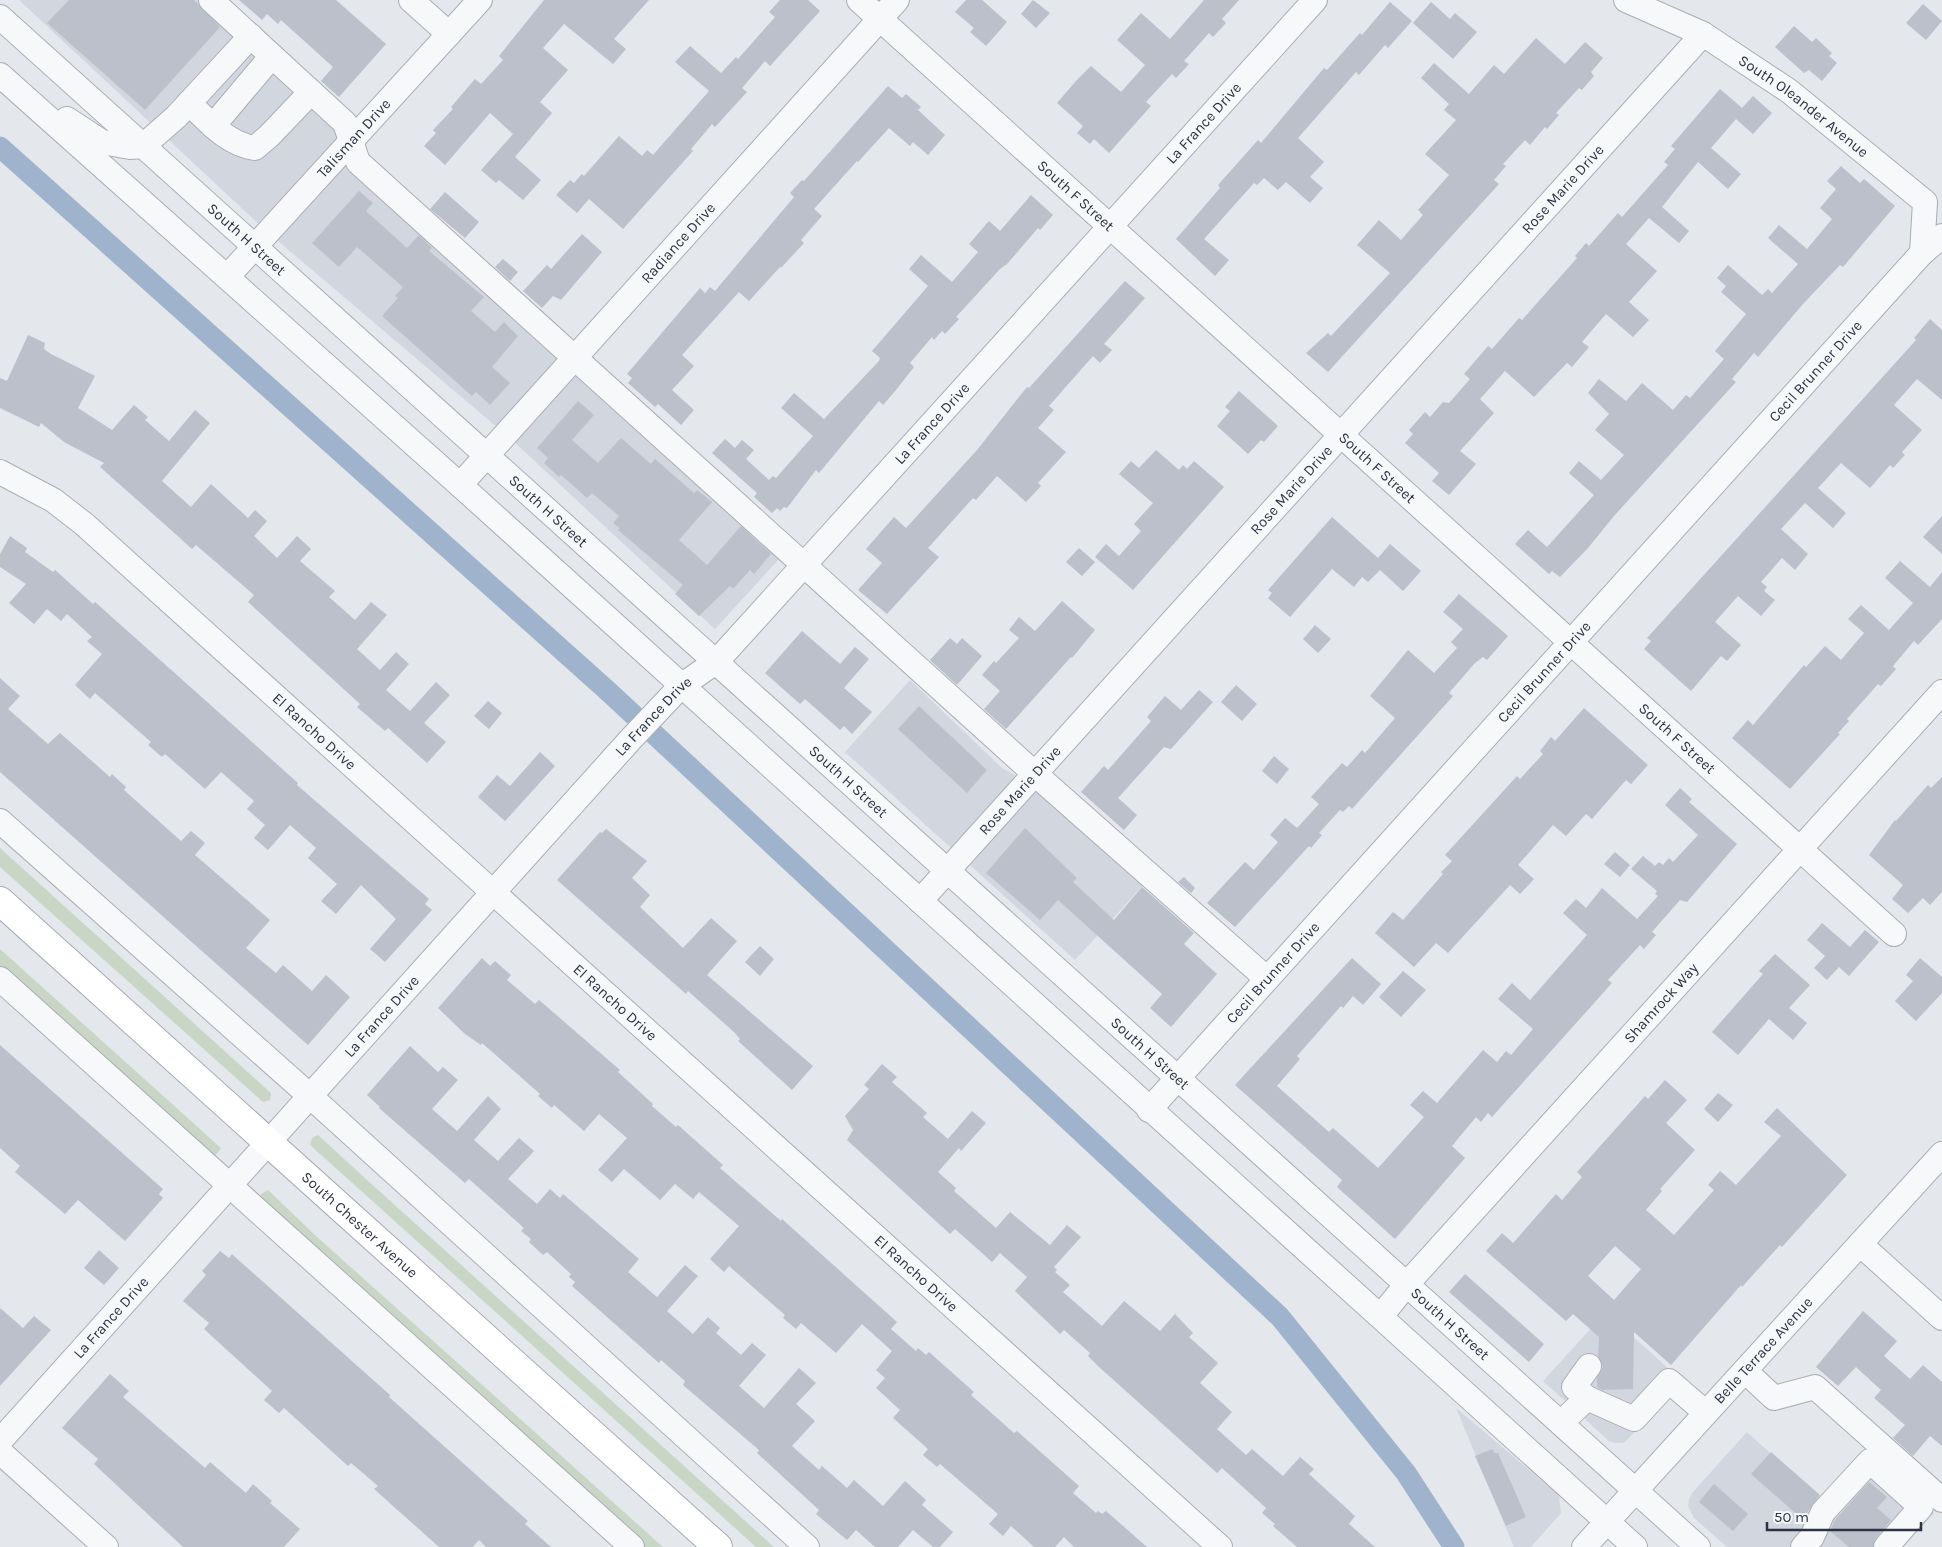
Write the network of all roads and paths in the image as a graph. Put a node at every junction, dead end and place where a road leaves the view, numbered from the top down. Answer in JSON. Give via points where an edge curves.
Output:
{"nodes":[{"id":1,"x":211,"y":0,"type":"edge"},
{"id":2,"x":410,"y":0,"type":"edge"},
{"id":3,"x":480,"y":0,"type":"edge"},
{"id":4,"x":859,"y":0,"type":"edge"},
{"id":5,"x":897,"y":0,"type":"edge"},
{"id":6,"x":1315,"y":0,"type":"edge"},
{"id":7,"x":1626,"y":0,"type":"edge"},
{"id":8,"x":0,"y":17,"type":"edge"},
{"id":9,"x":880,"y":19,"type":"junction"},
{"id":10,"x":449,"y":34,"type":"junction"},
{"id":11,"x":1703,"y":34,"type":"junction"},
{"id":12,"x":250,"y":36,"type":"junction"},
{"id":13,"x":272,"y":56,"type":"junction"},
{"id":14,"x":4,"y":78,"type":"edge"},
{"id":15,"x":311,"y":92,"type":"junction"},
{"id":16,"x":189,"y":103,"type":"junction"},
{"id":17,"x":213,"y":126,"type":"junction"},
{"id":18,"x":351,"y":142,"type":"junction"},
{"id":19,"x":143,"y":146,"type":"junction"},
{"id":20,"x":1110,"y":226,"type":"junction"},
{"id":21,"x":1942,"y":236,"type":"edge"},
{"id":22,"x":256,"y":247,"type":"junction"},
{"id":23,"x":1922,"y":252,"type":"junction"},
{"id":24,"x":227,"y":277,"type":"junction"},
{"id":25,"x":574,"y":357,"type":"junction"},
{"id":26,"x":1340,"y":434,"type":"junction"},
{"id":27,"x":486,"y":454,"type":"junction"},
{"id":28,"x":0,"y":472,"type":"edge"},
{"id":29,"x":460,"y":485,"type":"junction"},
{"id":30,"x":804,"y":566,"type":"junction"},
{"id":31,"x":1570,"y":641,"type":"junction"},
{"id":32,"x":717,"y":662,"type":"junction"},
{"id":33,"x":681,"y":686,"type":"junction"},
{"id":34,"x":1942,"y":692,"type":"edge"},
{"id":35,"x":1034,"y":773,"type":"junction"},
{"id":36,"x":0,"y":821,"type":"edge"},
{"id":37,"x":1800,"y":848,"type":"junction"},
{"id":38,"x":945,"y":871,"type":"junction"},
{"id":39,"x":494,"y":892,"type":"junction"},
{"id":40,"x":0,"y":901,"type":"edge"},
{"id":41,"x":920,"y":901,"type":"junction"},
{"id":42,"x":1894,"y":934,"type":"dead end"},
{"id":43,"x":1266,"y":978,"type":"junction"},
{"id":44,"x":0,"y":979,"type":"edge"},
{"id":45,"x":1176,"y":1078,"type":"junction"},
{"id":46,"x":310,"y":1096,"type":"junction"},
{"id":47,"x":1149,"y":1110,"type":"junction"},
{"id":48,"x":268,"y":1142,"type":"junction"},
{"id":49,"x":1942,"y":1154,"type":"edge"},
{"id":50,"x":230,"y":1185,"type":"junction"},
{"id":51,"x":1860,"y":1244,"type":"junction"},
{"id":52,"x":1406,"y":1285,"type":"junction"},
{"id":53,"x":1381,"y":1316,"type":"junction"},
{"id":54,"x":1942,"y":1318,"type":"edge"},
{"id":55,"x":1589,"y":1366,"type":"dead end"},
{"id":56,"x":1745,"y":1371,"type":"junction"},
{"id":57,"x":1587,"y":1398,"type":"junction"},
{"id":58,"x":1706,"y":1414,"type":"junction"},
{"id":59,"x":1561,"y":1423,"type":"junction"},
{"id":60,"x":0,"y":1441,"type":"edge"},
{"id":61,"x":0,"y":1452,"type":"edge"},
{"id":62,"x":1636,"y":1490,"type":"junction"},
{"id":63,"x":1942,"y":1500,"type":"edge"},
{"id":64,"x":1607,"y":1521,"type":"junction"},
{"id":65,"x":106,"y":1547,"type":"edge"},
{"id":66,"x":632,"y":1547,"type":"edge"},
{"id":67,"x":718,"y":1547,"type":"edge"},
{"id":68,"x":807,"y":1547,"type":"edge"},
{"id":69,"x":1220,"y":1547,"type":"edge"},
{"id":70,"x":1584,"y":1547,"type":"edge"},
{"id":71,"x":1635,"y":1547,"type":"edge"},
{"id":72,"x":1698,"y":1547,"type":"edge"},
{"id":73,"x":1803,"y":1547,"type":"edge"},
{"id":74,"x":1886,"y":1547,"type":"edge"}],
"edges":[{"from":1,"to":12,"type":"street"},
{"from":2,"to":10,"type":"street"},
{"from":3,"to":10,"type":"street","name":"Talisman Drive"},
{"from":4,"to":9,"type":"street","name":"South F Street"},
{"from":5,"to":9,"type":"street","name":"Radiance Drive"},
{"from":6,"to":20,"type":"street","name":"La France Drive"},
{"from":7,"to":11,"type":"street","name":"South Oleander Avenue"},
{"from":8,"to":19,"type":"street","name":"South H Street"},
{"from":9,"to":20,"type":"street","name":"South F Street"},
{"from":9,"to":25,"type":"street","name":"Radiance Drive"},
{"from":10,"to":18,"type":"street","name":"Talisman Drive"},
{"from":11,"to":23,"type":"street","name":"South Oleander Avenue","via":[[1789,90],[1926,202]]},
{"from":11,"to":26,"type":"street","name":"Rose Marie Drive"},
{"from":12,"to":13,"type":"street"},
{"from":12,"to":16,"type":"street"},
{"from":13,"to":15,"type":"street"},
{"from":13,"to":17,"type":"street"},
{"from":14,"to":19,"type":"street","via":[[102,142]]},
{"from":14,"to":24,"type":"street"},
{"from":15,"to":17,"type":"street","via":[[255,148],[242,146]]},
{"from":15,"to":18,"type":"street","via":[[345,123]]},
{"from":16,"to":17,"type":"street"},
{"from":16,"to":19,"type":"street"},
{"from":18,"to":22,"type":"street","name":"Talisman Drive"},
{"from":18,"to":25,"type":"street","via":[[358,162]]},
{"from":19,"to":22,"type":"street","name":"South H Street"},
{"from":20,"to":26,"type":"street","name":"South F Street"},
{"from":20,"to":30,"type":"street","name":"La France Drive"},
{"from":21,"to":23,"type":"street","name":"Cecil Brunner Drive"},
{"from":22,"to":24,"type":"street","name":"Talisman Drive"},
{"from":22,"to":27,"type":"street","name":"South H Street"},
{"from":23,"to":31,"type":"street","name":"Cecil Brunner Drive"},
{"from":24,"to":29,"type":"street"},
{"from":25,"to":27,"type":"street","name":"Radiance Drive"},
{"from":25,"to":30,"type":"street"},
{"from":26,"to":31,"type":"street","name":"South F Street"},
{"from":26,"to":35,"type":"street","name":"Rose Marie Drive"},
{"from":27,"to":29,"type":"street","name":"Radiance Drive"},
{"from":27,"to":32,"type":"street","name":"South H Street"},
{"from":28,"to":39,"type":"street","name":"El Rancho Drive","via":[[53,500],[84,524]]},
{"from":29,"to":33,"type":"street"},
{"from":30,"to":32,"type":"street","name":"La France Drive"},
{"from":30,"to":35,"type":"street"},
{"from":31,"to":37,"type":"street","name":"South F Street"},
{"from":31,"to":43,"type":"street","name":"Cecil Brunner Drive"},
{"from":32,"to":33,"type":"street","name":"La France Drive"},
{"from":32,"to":38,"type":"street","name":"South H Street"},
{"from":33,"to":39,"type":"street","name":"La France Drive"},
{"from":33,"to":41,"type":"street"},
{"from":34,"to":37,"type":"street","name":"Shamrock Way"},
{"from":35,"to":38,"type":"street","name":"Rose Marie Drive"},
{"from":35,"to":43,"type":"street"},
{"from":36,"to":46,"type":"street"},
{"from":37,"to":42,"type":"street","name":"South F Street"},
{"from":37,"to":52,"type":"street","name":"Shamrock Way"},
{"from":38,"to":41,"type":"street","name":"Rose Marie Drive"},
{"from":38,"to":45,"type":"street","name":"South H Street"},
{"from":39,"to":46,"type":"street","name":"La France Drive"},
{"from":39,"to":69,"type":"street","name":"El Rancho Drive"},
{"from":40,"to":48,"type":"main road","name":"South Chester Avenue"},
{"from":41,"to":47,"type":"street"},
{"from":43,"to":45,"type":"street","name":"Cecil Brunner Drive"},
{"from":44,"to":50,"type":"street"},
{"from":45,"to":47,"type":"street","name":"Cecil Brunner Drive"},
{"from":45,"to":52,"type":"street","name":"South H Street"},
{"from":46,"to":48,"type":"street","name":"La France Drive"},
{"from":46,"to":68,"type":"street"},
{"from":47,"to":53,"type":"street"},
{"from":48,"to":50,"type":"street","name":"La France Drive"},
{"from":48,"to":67,"type":"main road","name":"South Chester Avenue"},
{"from":49,"to":51,"type":"street","name":"Belle Terrace Avenue"},
{"from":50,"to":60,"type":"street","name":"La France Drive"},
{"from":50,"to":66,"type":"street"},
{"from":51,"to":54,"type":"street"},
{"from":51,"to":56,"type":"street","name":"Belle Terrace Avenue"},
{"from":52,"to":53,"type":"street","name":"Shamrock Way"},
{"from":52,"to":59,"type":"street","name":"South H Street"},
{"from":53,"to":64,"type":"street"},
{"from":55,"to":57,"type":"street","via":[[1574,1387]]},
{"from":56,"to":58,"type":"street","name":"Belle Terrace Avenue"},
{"from":56,"to":63,"type":"street","via":[[1774,1398],[1815,1387]]},
{"from":57,"to":58,"type":"street","via":[[1634,1419],[1669,1381]]},
{"from":57,"to":59,"type":"street"},
{"from":58,"to":62,"type":"street","name":"Belle Terrace Avenue"},
{"from":59,"to":62,"type":"street","name":"South H Street"},
{"from":61,"to":65,"type":"street"},
{"from":62,"to":64,"type":"street","name":"Belle Terrace Avenue"},
{"from":62,"to":72,"type":"street","name":"South H Street"},
{"from":64,"to":70,"type":"street","name":"Belle Terrace Avenue"},
{"from":64,"to":71,"type":"street"},
{"from":73,"to":74,"type":"street","via":[[1823,1512],[1870,1461],[1922,1507]]}]}
